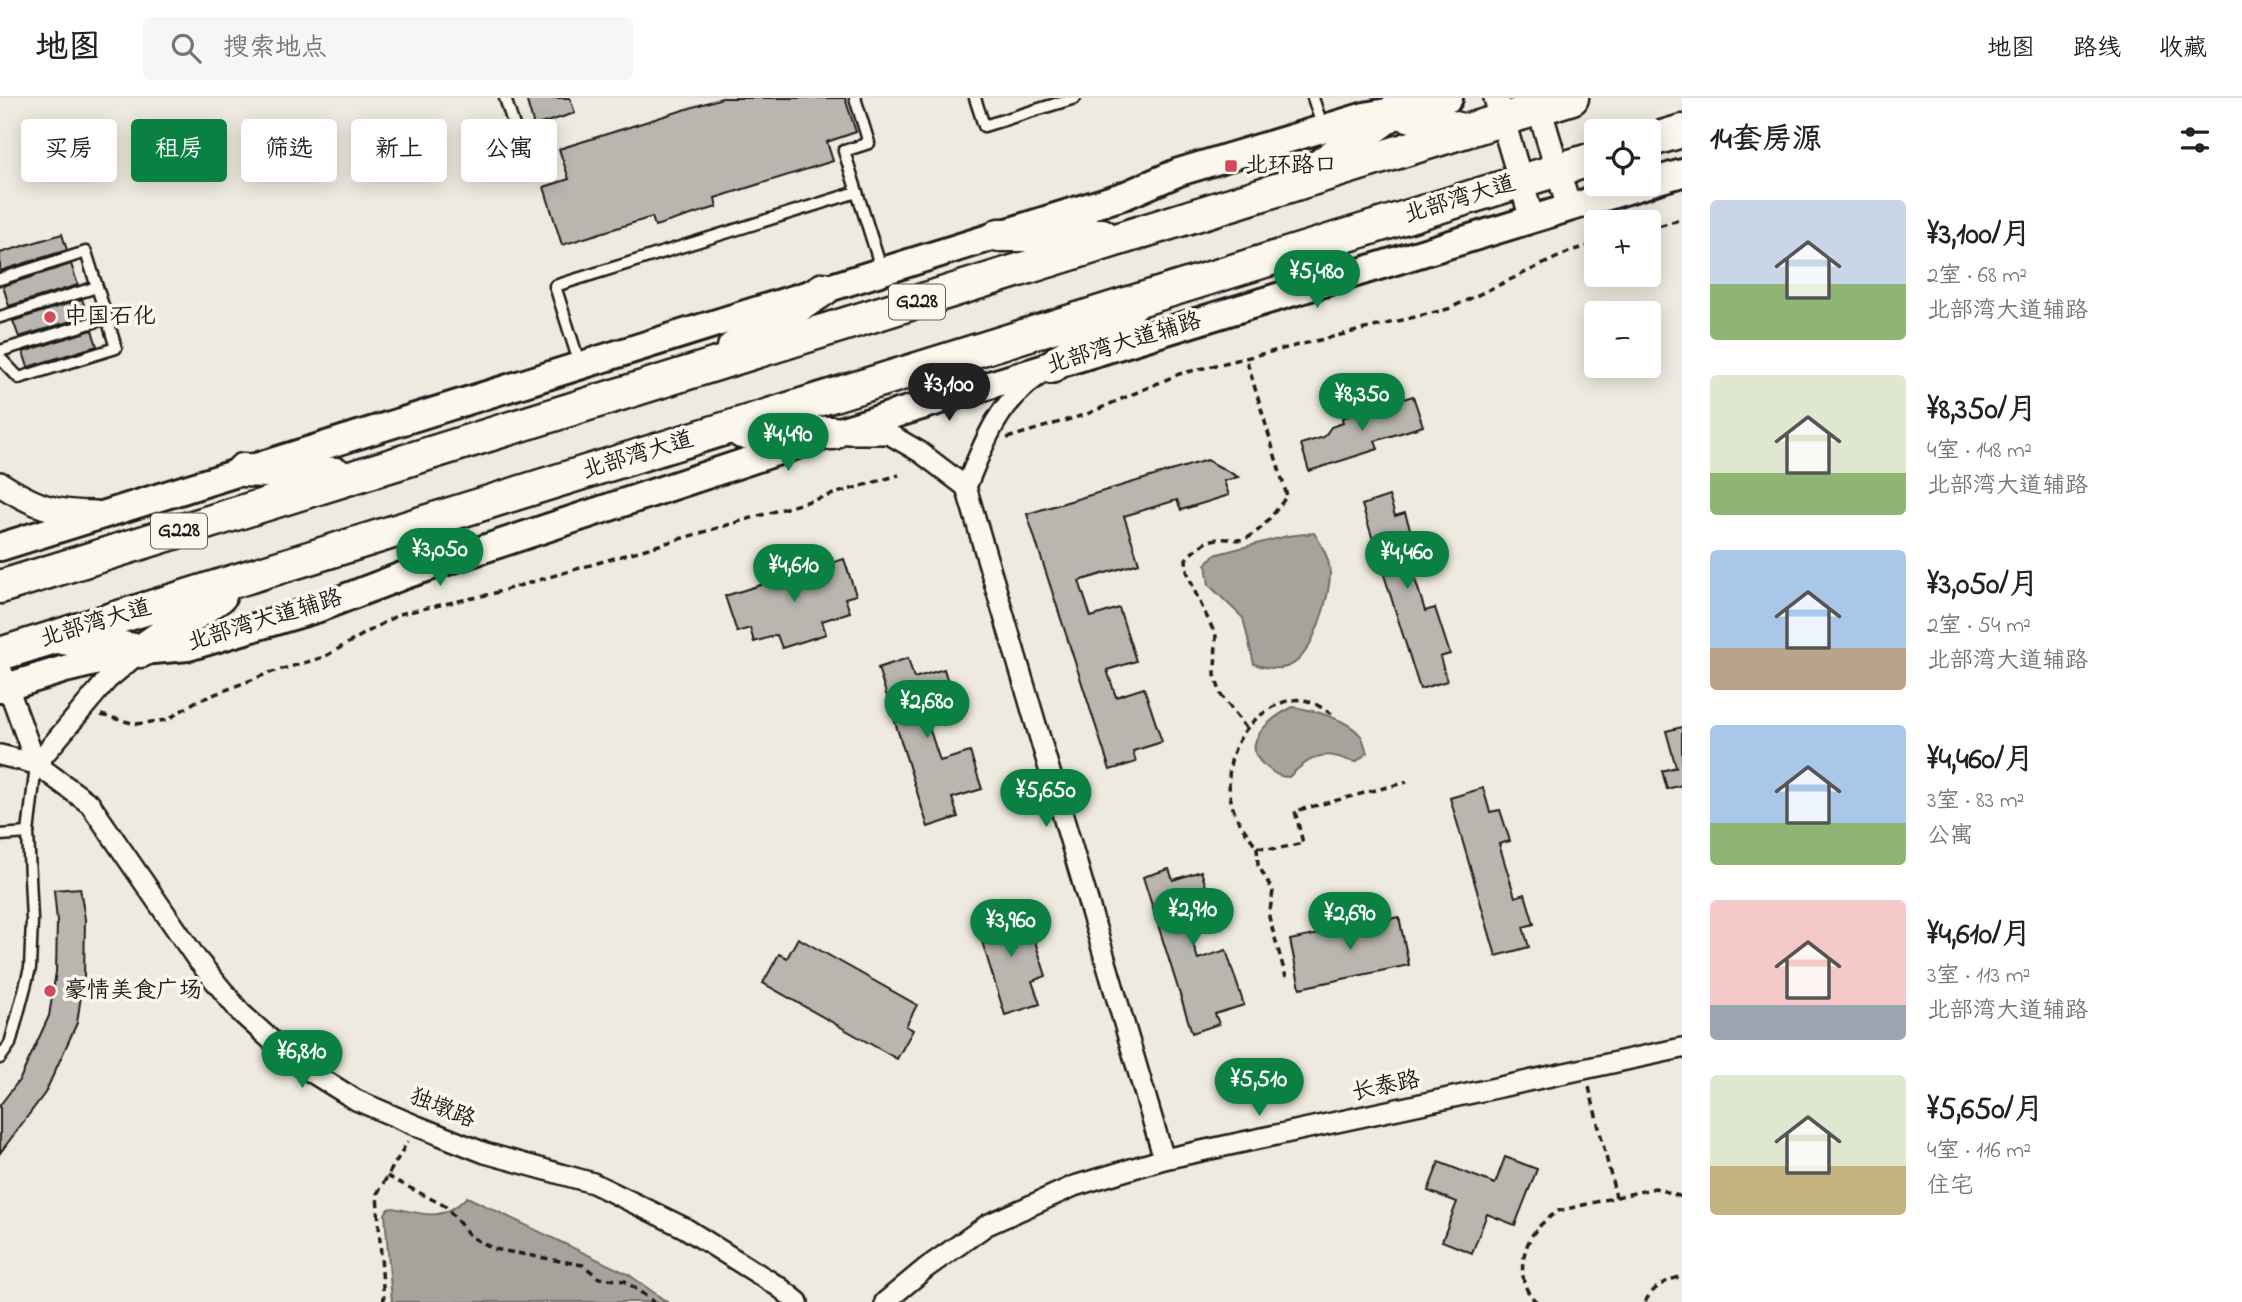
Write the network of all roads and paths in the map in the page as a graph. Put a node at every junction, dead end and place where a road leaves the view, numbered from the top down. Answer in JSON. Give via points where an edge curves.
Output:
{"nodes":[{"id":1,"x":505,"y":98,"type":"edge"},
{"id":2,"x":855,"y":98,"type":"edge"},
{"id":3,"x":975,"y":98,"type":"edge"},
{"id":4,"x":1075,"y":98,"type":"edge"},
{"id":5,"x":1313,"y":98,"type":"edge"},
{"id":6,"x":1449,"y":98,"type":"edge"},
{"id":7,"x":1572,"y":98,"type":"edge"},
{"id":8,"x":1538,"y":103,"type":"edge"},
{"id":9,"x":1402,"y":104,"type":"edge"},
{"id":10,"x":1500,"y":109,"type":"edge"},
{"id":11,"x":512,"y":119,"type":"edge"},
{"id":12,"x":1323,"y":129,"type":"junction"},
{"id":13,"x":1465,"y":131,"type":"junction"},
{"id":14,"x":1682,"y":131,"type":"edge"},
{"id":15,"x":1661,"y":137,"type":"edge"},
{"id":16,"x":1584,"y":161,"type":"edge"},
{"id":17,"x":1558,"y":169,"type":"junction"},
{"id":18,"x":1682,"y":173,"type":"edge"},
{"id":19,"x":1661,"y":179,"type":"edge"},
{"id":20,"x":1520,"y":181,"type":"junction"},
{"id":21,"x":1295,"y":184,"type":"junction"},
{"id":22,"x":857,"y":192,"type":"junction"},
{"id":23,"x":1607,"y":196,"type":"edge"},
{"id":24,"x":1569,"y":208,"type":"junction"},
{"id":25,"x":1532,"y":219,"type":"junction"},
{"id":26,"x":1682,"y":219,"type":"edge"},
{"id":27,"x":1661,"y":225,"type":"edge"},
{"id":28,"x":999,"y":235,"type":"junction"},
{"id":29,"x":1131,"y":235,"type":"junction"},
{"id":30,"x":1584,"y":247,"type":"edge"},
{"id":31,"x":882,"y":271,"type":"junction"},
{"id":32,"x":0,"y":279,"type":"edge"},
{"id":33,"x":97,"y":287,"type":"junction"},
{"id":34,"x":824,"y":289,"type":"junction"},
{"id":35,"x":1153,"y":295,"type":"junction"},
{"id":36,"x":0,"y":317,"type":"edge"},
{"id":37,"x":107,"y":318,"type":"junction"},
{"id":38,"x":0,"y":351,"type":"edge"},
{"id":39,"x":0,"y":358,"type":"edge"},
{"id":40,"x":1246,"y":358,"type":"junction"},
{"id":41,"x":580,"y":365,"type":"junction"},
{"id":42,"x":1051,"y":367,"type":"junction"},
{"id":43,"x":703,"y":368,"type":"junction"},
{"id":44,"x":713,"y":432,"type":"junction"},
{"id":45,"x":833,"y":433,"type":"junction"},
{"id":46,"x":1005,"y":438,"type":"dead end"},
{"id":47,"x":243,"y":470,"type":"junction"},
{"id":48,"x":358,"y":475,"type":"junction"},
{"id":49,"x":899,"y":475,"type":"dead end"},
{"id":50,"x":0,"y":484,"type":"edge"},
{"id":51,"x":966,"y":487,"type":"junction"},
{"id":52,"x":109,"y":513,"type":"junction"},
{"id":53,"x":0,"y":547,"type":"edge"},
{"id":54,"x":246,"y":577,"type":"junction"},
{"id":55,"x":0,"y":587,"type":"edge"},
{"id":56,"x":55,"y":637,"type":"junction"},
{"id":57,"x":141,"y":651,"type":"junction"},
{"id":58,"x":0,"y":654,"type":"edge"},
{"id":59,"x":2,"y":680,"type":"edge"},
{"id":60,"x":99,"y":714,"type":"dead end"},
{"id":61,"x":1332,"y":714,"type":"dead end"},
{"id":62,"x":1246,"y":727,"type":"junction"},
{"id":63,"x":0,"y":755,"type":"edge"},
{"id":64,"x":36,"y":764,"type":"junction"},
{"id":65,"x":1407,"y":782,"type":"dead end"},
{"id":66,"x":28,"y":833,"type":"junction"},
{"id":67,"x":0,"y":835,"type":"edge"},
{"id":68,"x":1257,"y":847,"type":"junction"},
{"id":69,"x":1286,"y":976,"type":"dead end"},
{"id":70,"x":1682,"y":1048,"type":"edge"},
{"id":71,"x":0,"y":1058,"type":"edge"},
{"id":72,"x":1585,"y":1069,"type":"junction"},
{"id":73,"x":417,"y":1126,"type":"junction"},
{"id":74,"x":1164,"y":1159,"type":"junction"},
{"id":75,"x":387,"y":1176,"type":"junction"},
{"id":76,"x":1682,"y":1197,"type":"edge"},
{"id":77,"x":1616,"y":1198,"type":"junction"},
{"id":78,"x":1682,"y":1276,"type":"edge"},
{"id":79,"x":384,"y":1302,"type":"edge"},
{"id":80,"x":654,"y":1302,"type":"edge"},
{"id":81,"x":798,"y":1302,"type":"edge"},
{"id":82,"x":885,"y":1302,"type":"edge"},
{"id":83,"x":1536,"y":1302,"type":"edge"},
{"id":84,"x":1645,"y":1302,"type":"edge"}],
"edges":[{"from":1,"to":11,"type":"lane"},
{"from":2,"to":22,"type":"lane","via":[[869,144],[844,151]]},
{"from":3,"to":4,"type":"lane","via":[[984,126]]},
{"from":5,"to":12,"type":"lane"},
{"from":6,"to":9,"type":"main road"},
{"from":7,"to":8,"type":"highway","number":"G228"},
{"from":8,"to":10,"type":"highway","number":"G228"},
{"from":8,"to":17,"type":"street"},
{"from":9,"to":12,"type":"main road"},
{"from":9,"to":13,"type":"highway"},
{"from":9,"to":21,"type":"highway"},
{"from":10,"to":13,"type":"highway","number":"G228"},
{"from":10,"to":20,"type":"street"},
{"from":12,"to":28,"type":"main road","via":[[1179,172],[1126,195]]},
{"from":13,"to":21,"type":"highway","number":"G228"},
{"from":14,"to":15,"type":"highway"},
{"from":16,"to":17,"type":"highway","name":"北部湾大道"},
{"from":17,"to":20,"type":"highway","name":"北部湾大道"},
{"from":17,"to":24,"type":"street"},
{"from":18,"to":19,"type":"main road","name":"北部湾大道辅路"},
{"from":20,"to":25,"type":"street"},
{"from":20,"to":35,"type":"highway","name":"北部湾大道"},
{"from":21,"to":29,"type":"highway","number":"G228"},
{"from":22,"to":31,"type":"lane"},
{"from":22,"to":41,"type":"lane","via":[[555,286]]},
{"from":23,"to":24,"type":"main road","name":"北部湾大道辅路"},
{"from":24,"to":25,"type":"main road","name":"北部湾大道辅路"},
{"from":25,"to":42,"type":"main road","name":"北部湾大道辅路"},
{"from":26,"to":27,"type":"path"},
{"from":28,"to":29,"type":"highway"},
{"from":28,"to":31,"type":"main road"},
{"from":29,"to":43,"type":"highway","number":"G228"},
{"from":30,"to":40,"type":"path","via":[[1448,309]]},
{"from":31,"to":34,"type":"main road"},
{"from":32,"to":33,"type":"lane","via":[[86,252]]},
{"from":33,"to":36,"type":"lane"},
{"from":33,"to":37,"type":"lane"},
{"from":34,"to":41,"type":"main road"},
{"from":34,"to":43,"type":"highway"},
{"from":35,"to":42,"type":"highway"},
{"from":35,"to":44,"type":"highway","name":"北部湾大道"},
{"from":37,"to":38,"type":"lane"},
{"from":37,"to":39,"type":"lane","via":[[116,348],[19,378]]},
{"from":40,"to":46,"type":"path","via":[[1179,374],[1087,414]]},
{"from":40,"to":62,"type":"path","via":[[1287,496],[1261,528],[1242,540],[1209,541],[1186,559],[1216,636],[1215,675],[1221,695]]},
{"from":41,"to":47,"type":"main road"},
{"from":42,"to":45,"type":"main road","name":"北部湾大道辅路"},
{"from":42,"to":51,"type":"street","via":[[1018,389],[988,432]]},
{"from":43,"to":48,"type":"highway","number":"G228"},
{"from":44,"to":45,"type":"highway"},
{"from":44,"to":54,"type":"highway","name":"北部湾大道"},
{"from":45,"to":51,"type":"street","via":[[890,434]]},
{"from":45,"to":57,"type":"main road","name":"北部湾大道辅路","via":[[402,576],[316,609],[188,647]]},
{"from":47,"to":48,"type":"highway"},
{"from":47,"to":52,"type":"main road"},
{"from":48,"to":55,"type":"highway","number":"G228"},
{"from":49,"to":60,"type":"path","via":[[491,594],[399,614],[324,657],[195,702],[167,720],[136,724]]},
{"from":50,"to":52,"type":"street","via":[[28,502],[63,513]]},
{"from":51,"to":74,"type":"street"},
{"from":52,"to":53,"type":"main road"},
{"from":54,"to":56,"type":"highway","name":"北部湾大道"},
{"from":54,"to":57,"type":"highway"},
{"from":56,"to":57,"type":"highway"},
{"from":56,"to":58,"type":"highway","name":"北部湾大道"},
{"from":57,"to":59,"type":"main road","name":"北部湾大道辅路"},
{"from":57,"to":64,"type":"street","via":[[107,680]]},
{"from":59,"to":64,"type":"street"},
{"from":61,"to":62,"type":"path","via":[[1308,701],[1288,699]]},
{"from":62,"to":68,"type":"path","via":[[1229,772],[1233,807]]},
{"from":63,"to":64,"type":"street"},
{"from":64,"to":66,"type":"lane"},
{"from":64,"to":73,"type":"street","name":"独墩路","via":[[90,804],[196,958],[241,1013],[298,1064],[356,1100]]},
{"from":65,"to":68,"type":"path","via":[[1295,811],[1303,843],[1276,849]]},
{"from":66,"to":67,"type":"lane"},
{"from":66,"to":71,"type":"lane","via":[[30,968],[10,1044]]},
{"from":68,"to":69,"type":"path","via":[[1258,864],[1273,891],[1269,917]]},
{"from":70,"to":72,"type":"street","name":"长泰路"},
{"from":72,"to":74,"type":"street","name":"长泰路"},
{"from":72,"to":77,"type":"path"},
{"from":73,"to":75,"type":"path"},
{"from":73,"to":81,"type":"street","name":"独墩路","via":[[485,1153],[593,1184],[685,1228]]},
{"from":74,"to":82,"type":"street","name":"长泰路","via":[[1074,1186],[987,1225]]},
{"from":75,"to":79,"type":"path","via":[[377,1194]]},
{"from":75,"to":80,"type":"path","via":[[445,1206],[471,1237],[494,1249],[578,1263],[599,1278],[625,1282]]},
{"from":76,"to":77,"type":"path","via":[[1655,1188]]},
{"from":77,"to":83,"type":"path","via":[[1558,1211],[1530,1237],[1523,1281]]},
{"from":78,"to":84,"type":"path","via":[[1661,1284]]}]}
